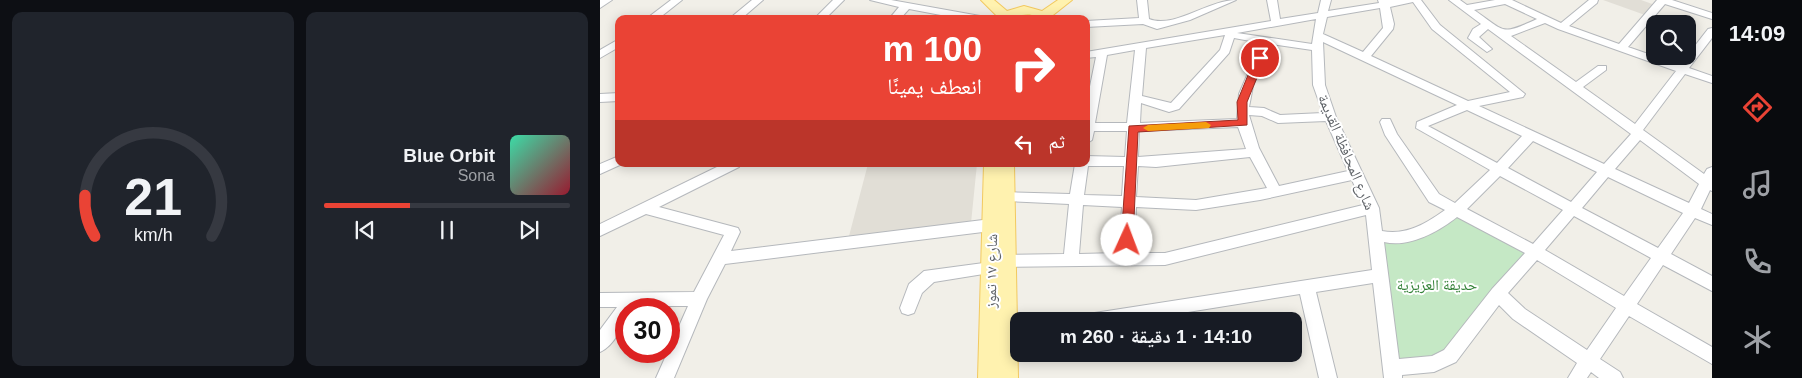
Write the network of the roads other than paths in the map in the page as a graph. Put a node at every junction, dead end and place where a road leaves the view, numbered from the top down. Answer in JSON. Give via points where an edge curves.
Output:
{"nodes":[{"id":1,"x":607,"y":0,"type":"edge"},
{"id":2,"x":677,"y":0,"type":"edge"},
{"id":3,"x":758,"y":0,"type":"edge"},
{"id":4,"x":839,"y":0,"type":"edge"},
{"id":5,"x":874,"y":0,"type":"edge"},
{"id":6,"x":987,"y":0,"type":"edge"},
{"id":7,"x":1004,"y":0,"type":"edge"},
{"id":8,"x":1044,"y":0,"type":"edge"},
{"id":9,"x":1066,"y":0,"type":"edge"},
{"id":10,"x":1142,"y":0,"type":"edge"},
{"id":11,"x":1229,"y":0,"type":"edge"},
{"id":12,"x":1272,"y":0,"type":"edge"},
{"id":13,"x":1326,"y":0,"type":"edge"},
{"id":14,"x":1411,"y":0,"type":"edge"},
{"id":15,"x":1416,"y":0,"type":"edge"},
{"id":16,"x":1454,"y":0,"type":"edge"},
{"id":17,"x":1505,"y":0,"type":"edge"},
{"id":18,"x":1663,"y":0,"type":"edge"},
{"id":19,"x":1594,"y":1,"type":"edge"},
{"id":20,"x":1384,"y":2,"type":"edge"},
{"id":21,"x":600,"y":5,"type":"edge"},
{"id":22,"x":905,"y":6,"type":"junction"},
{"id":23,"x":1466,"y":8,"type":"junction"},
{"id":24,"x":1021,"y":10,"type":"junction"},
{"id":25,"x":656,"y":15,"type":"edge"},
{"id":26,"x":739,"y":15,"type":"edge"},
{"id":27,"x":823,"y":15,"type":"edge"},
{"id":28,"x":897,"y":15,"type":"edge"},
{"id":29,"x":936,"y":15,"type":"edge"},
{"id":30,"x":1003,"y":15,"type":"edge"},
{"id":31,"x":1012,"y":15,"type":"edge"},
{"id":32,"x":1038,"y":15,"type":"edge"},
{"id":33,"x":1046,"y":15,"type":"edge"},
{"id":34,"x":1322,"y":16,"type":"junction"},
{"id":35,"x":1712,"y":16,"type":"edge"},
{"id":36,"x":1544,"y":20,"type":"junction"},
{"id":37,"x":1144,"y":21,"type":"junction"},
{"id":38,"x":1090,"y":24,"type":"edge"},
{"id":39,"x":1276,"y":24,"type":"junction"},
{"id":40,"x":1489,"y":25,"type":"junction"},
{"id":41,"x":1156,"y":26,"type":"junction"},
{"id":42,"x":1562,"y":27,"type":"junction"},
{"id":43,"x":1712,"y":31,"type":"edge"},
{"id":44,"x":1225,"y":34,"type":"junction"},
{"id":45,"x":1501,"y":34,"type":"junction"},
{"id":46,"x":1268,"y":41,"type":"junction"},
{"id":47,"x":1317,"y":41,"type":"junction"},
{"id":48,"x":1155,"y":44,"type":"junction"},
{"id":49,"x":615,"y":45,"type":"edge"},
{"id":50,"x":1141,"y":46,"type":"junction"},
{"id":51,"x":1620,"y":48,"type":"junction"},
{"id":52,"x":1487,"y":49,"type":"dead end"},
{"id":53,"x":1102,"y":53,"type":"junction"},
{"id":54,"x":1090,"y":54,"type":"edge"},
{"id":55,"x":600,"y":55,"type":"edge"},
{"id":56,"x":1365,"y":57,"type":"junction"},
{"id":57,"x":1602,"y":68,"type":"dead end"},
{"id":58,"x":1682,"y":69,"type":"junction"},
{"id":59,"x":1712,"y":80,"type":"edge"},
{"id":60,"x":1574,"y":87,"type":"junction"},
{"id":61,"x":610,"y":98,"type":"edge"},
{"id":62,"x":1136,"y":98,"type":"junction"},
{"id":63,"x":1470,"y":104,"type":"junction"},
{"id":64,"x":600,"y":110,"type":"edge"},
{"id":65,"x":1090,"y":116,"type":"edge"},
{"id":66,"x":1243,"y":117,"type":"junction"},
{"id":67,"x":1330,"y":117,"type":"junction"},
{"id":68,"x":1386,"y":122,"type":"dead end"},
{"id":69,"x":1133,"y":128,"type":"junction"},
{"id":70,"x":1090,"y":132,"type":"edge"},
{"id":71,"x":1637,"y":132,"type":"junction"},
{"id":72,"x":1532,"y":134,"type":"junction"},
{"id":73,"x":1256,"y":152,"type":"junction"},
{"id":74,"x":1090,"y":161,"type":"edge"},
{"id":75,"x":615,"y":162,"type":"edge"},
{"id":76,"x":1131,"y":162,"type":"junction"},
{"id":77,"x":728,"y":167,"type":"edge"},
{"id":78,"x":992,"y":167,"type":"edge"},
{"id":79,"x":1006,"y":167,"type":"edge"},
{"id":80,"x":1082,"y":167,"type":"edge"},
{"id":81,"x":600,"y":169,"type":"edge"},
{"id":82,"x":1497,"y":170,"type":"junction"},
{"id":83,"x":1607,"y":170,"type":"junction"},
{"id":84,"x":1356,"y":174,"type":"junction"},
{"id":85,"x":1710,"y":180,"type":"edge"},
{"id":86,"x":1275,"y":191,"type":"junction"},
{"id":87,"x":1006,"y":196,"type":"junction"},
{"id":88,"x":1076,"y":200,"type":"junction"},
{"id":89,"x":1128,"y":203,"type":"junction"},
{"id":90,"x":644,"y":208,"type":"junction"},
{"id":91,"x":1372,"y":208,"type":"junction"},
{"id":92,"x":1457,"y":210,"type":"junction"},
{"id":93,"x":1693,"y":210,"type":"junction"},
{"id":94,"x":1572,"y":211,"type":"junction"},
{"id":95,"x":1712,"y":220,"type":"edge"},
{"id":96,"x":991,"y":225,"type":"junction"},
{"id":97,"x":600,"y":230,"type":"edge"},
{"id":98,"x":1377,"y":235,"type":"junction"},
{"id":99,"x":1536,"y":252,"type":"junction"},
{"id":100,"x":1661,"y":257,"type":"junction"},
{"id":101,"x":721,"y":258,"type":"junction"},
{"id":102,"x":1126,"y":258,"type":"junction"},
{"id":103,"x":1071,"y":259,"type":"junction"},
{"id":104,"x":998,"y":264,"type":"junction"},
{"id":105,"x":1382,"y":275,"type":"junction"},
{"id":106,"x":1712,"y":284,"type":"edge"},
{"id":107,"x":1308,"y":288,"type":"junction"},
{"id":108,"x":1498,"y":294,"type":"junction"},
{"id":109,"x":680,"y":299,"type":"edge"},
{"id":110,"x":699,"y":299,"type":"junction"},
{"id":111,"x":600,"y":300,"type":"edge"},
{"id":112,"x":615,"y":300,"type":"edge"},
{"id":113,"x":1628,"y":306,"type":"junction"},
{"id":114,"x":908,"y":308,"type":"dead end"},
{"id":115,"x":1148,"y":312,"type":"edge"},
{"id":116,"x":1010,"y":319,"type":"edge"},
{"id":117,"x":615,"y":323,"type":"edge"},
{"id":118,"x":600,"y":344,"type":"edge"},
{"id":119,"x":1010,"y":356,"type":"edge"},
{"id":120,"x":1712,"y":356,"type":"edge"},
{"id":121,"x":1589,"y":361,"type":"junction"},
{"id":122,"x":1392,"y":373,"type":"edge"},
{"id":123,"x":665,"y":378,"type":"edge"},
{"id":124,"x":989,"y":378,"type":"edge"},
{"id":125,"x":1007,"y":378,"type":"edge"},
{"id":126,"x":1328,"y":378,"type":"edge"},
{"id":127,"x":1577,"y":378,"type":"edge"},
{"id":128,"x":1614,"y":378,"type":"edge"}],
"edges":[{"from":1,"to":21,"type":"street"},
{"from":2,"to":25,"type":"street"},
{"from":3,"to":26,"type":"street"},
{"from":4,"to":27,"type":"street"},
{"from":5,"to":22,"type":"street"},
{"from":6,"to":30,"type":"main road"},
{"from":7,"to":24,"type":"main road"},
{"from":8,"to":24,"type":"main road"},
{"from":9,"to":33,"type":"main road"},
{"from":10,"to":37,"type":"street"},
{"from":11,"to":41,"type":"street","via":[[1186,18]]},
{"from":12,"to":39,"type":"street"},
{"from":13,"to":34,"type":"street","name":"شارع المحافظة القديمة"},
{"from":14,"to":20,"type":"street"},
{"from":15,"to":63,"type":"street","via":[[1436,26],[1519,94]]},
{"from":16,"to":23,"type":"street"},
{"from":17,"to":23,"type":"street"},
{"from":17,"to":36,"type":"street"},
{"from":18,"to":35,"type":"street"},
{"from":18,"to":51,"type":"street"},
{"from":19,"to":42,"type":"street"},
{"from":20,"to":34,"type":"street"},
{"from":20,"to":56,"type":"street","via":[[1388,29]]},
{"from":22,"to":28,"type":"street"},
{"from":22,"to":29,"type":"street"},
{"from":23,"to":40,"type":"street"},
{"from":24,"to":31,"type":"main road"},
{"from":24,"to":32,"type":"main road"},
{"from":34,"to":39,"type":"street"},
{"from":34,"to":47,"type":"street","name":"شارع المحافظة القديمة"},
{"from":36,"to":42,"type":"street"},
{"from":36,"to":45,"type":"street","via":[[1515,33]]},
{"from":37,"to":38,"type":"street"},
{"from":37,"to":41,"type":"street"},
{"from":39,"to":44,"type":"street"},
{"from":40,"to":45,"type":"street"},
{"from":40,"to":52,"type":"street","via":[[1479,28],[1473,38]]},
{"from":41,"to":48,"type":"street"},
{"from":42,"to":51,"type":"street"},
{"from":43,"to":58,"type":"street"},
{"from":44,"to":46,"type":"street"},
{"from":44,"to":48,"type":"street"},
{"from":44,"to":62,"type":"street","via":[[1225,51],[1174,106],[1169,108]]},
{"from":45,"to":60,"type":"street"},
{"from":46,"to":47,"type":"street"},
{"from":46,"to":66,"type":"street","via":[[1242,102]]},
{"from":47,"to":56,"type":"street"},
{"from":47,"to":67,"type":"street","name":"شارع المحافظة القديمة","via":[[1319,86]]},
{"from":48,"to":50,"type":"street"},
{"from":49,"to":55,"type":"street"},
{"from":50,"to":53,"type":"street"},
{"from":50,"to":62,"type":"street"},
{"from":51,"to":58,"type":"street"},
{"from":53,"to":54,"type":"street"},
{"from":53,"to":65,"type":"street"},
{"from":56,"to":63,"type":"street"},
{"from":57,"to":60,"type":"street"},
{"from":58,"to":59,"type":"street"},
{"from":58,"to":71,"type":"street"},
{"from":60,"to":71,"type":"street"},
{"from":61,"to":64,"type":"street"},
{"from":62,"to":69,"type":"street"},
{"from":63,"to":72,"type":"street"},
{"from":63,"to":82,"type":"street","via":[[1421,125],[1422,128]]},
{"from":66,"to":67,"type":"street","via":[[1264,112],[1278,119]]},
{"from":66,"to":69,"type":"street"},
{"from":66,"to":73,"type":"street"},
{"from":67,"to":84,"type":"street","name":"شارع المحافظة القديمة"},
{"from":68,"to":92,"type":"street","via":[[1391,135],[1430,194]]},
{"from":69,"to":70,"type":"street"},
{"from":69,"to":76,"type":"street"},
{"from":71,"to":83,"type":"street"},
{"from":71,"to":85,"type":"street"},
{"from":72,"to":82,"type":"street"},
{"from":72,"to":83,"type":"street"},
{"from":73,"to":76,"type":"street"},
{"from":73,"to":86,"type":"street"},
{"from":74,"to":76,"type":"street"},
{"from":75,"to":81,"type":"street"},
{"from":76,"to":89,"type":"street"},
{"from":77,"to":90,"type":"street"},
{"from":78,"to":96,"type":"main road","name":"شارع ١٧ تموز"},
{"from":79,"to":87,"type":"main road","name":"شارع ١٧ تموز"},
{"from":80,"to":88,"type":"street"},
{"from":82,"to":92,"type":"street"},
{"from":82,"to":94,"type":"street"},
{"from":83,"to":93,"type":"street"},
{"from":83,"to":94,"type":"street"},
{"from":84,"to":86,"type":"street"},
{"from":84,"to":91,"type":"street","name":"شارع المحافظة القديمة"},
{"from":85,"to":93,"type":"street"},
{"from":86,"to":89,"type":"street","via":[[1196,205]]},
{"from":87,"to":88,"type":"street"},
{"from":87,"to":104,"type":"main road","name":"شارع ١٧ تموز"},
{"from":88,"to":89,"type":"street"},
{"from":88,"to":103,"type":"street"},
{"from":89,"to":102,"type":"street"},
{"from":90,"to":97,"type":"street"},
{"from":90,"to":101,"type":"street","via":[[733,232]]},
{"from":91,"to":98,"type":"street","name":"شارع المحافظة القديمة"},
{"from":91,"to":102,"type":"street","via":[[1187,255],[1165,259]]},
{"from":92,"to":98,"type":"street","via":[[1446,220],[1416,234],[1392,238]]},
{"from":92,"to":99,"type":"street"},
{"from":93,"to":95,"type":"street"},
{"from":93,"to":100,"type":"street"},
{"from":94,"to":99,"type":"street"},
{"from":94,"to":100,"type":"street"},
{"from":96,"to":101,"type":"street"},
{"from":96,"to":104,"type":"main road","name":"شارع ١٧ تموز"},
{"from":98,"to":105,"type":"street","name":"شارع المحافظة القديمة"},
{"from":99,"to":108,"type":"street"},
{"from":99,"to":113,"type":"street"},
{"from":100,"to":106,"type":"street"},
{"from":100,"to":113,"type":"street"},
{"from":101,"to":110,"type":"street"},
{"from":102,"to":103,"type":"street"},
{"from":103,"to":104,"type":"street"},
{"from":104,"to":114,"type":"street","via":[[930,276],[915,288]]},
{"from":104,"to":116,"type":"main road","name":"شارع ١٧ تموز"},
{"from":104,"to":124,"type":"main road","name":"شارع ١٧ تموز"},
{"from":105,"to":107,"type":"street"},
{"from":105,"to":122,"type":"street","name":"شارع المحافظة القديمة"},
{"from":107,"to":115,"type":"street"},
{"from":107,"to":126,"type":"street"},
{"from":108,"to":121,"type":"street","via":[[1519,314]]},
{"from":108,"to":122,"type":"street","via":[[1450,356],[1434,364]]},
{"from":109,"to":110,"type":"street"},
{"from":110,"to":123,"type":"street"},
{"from":111,"to":112,"type":"street"},
{"from":113,"to":120,"type":"street"},
{"from":113,"to":121,"type":"street"},
{"from":117,"to":118,"type":"street"},
{"from":119,"to":125,"type":"main road","name":"شارع ١٧ تموز"},
{"from":121,"to":127,"type":"street"},
{"from":121,"to":128,"type":"street"}]}
